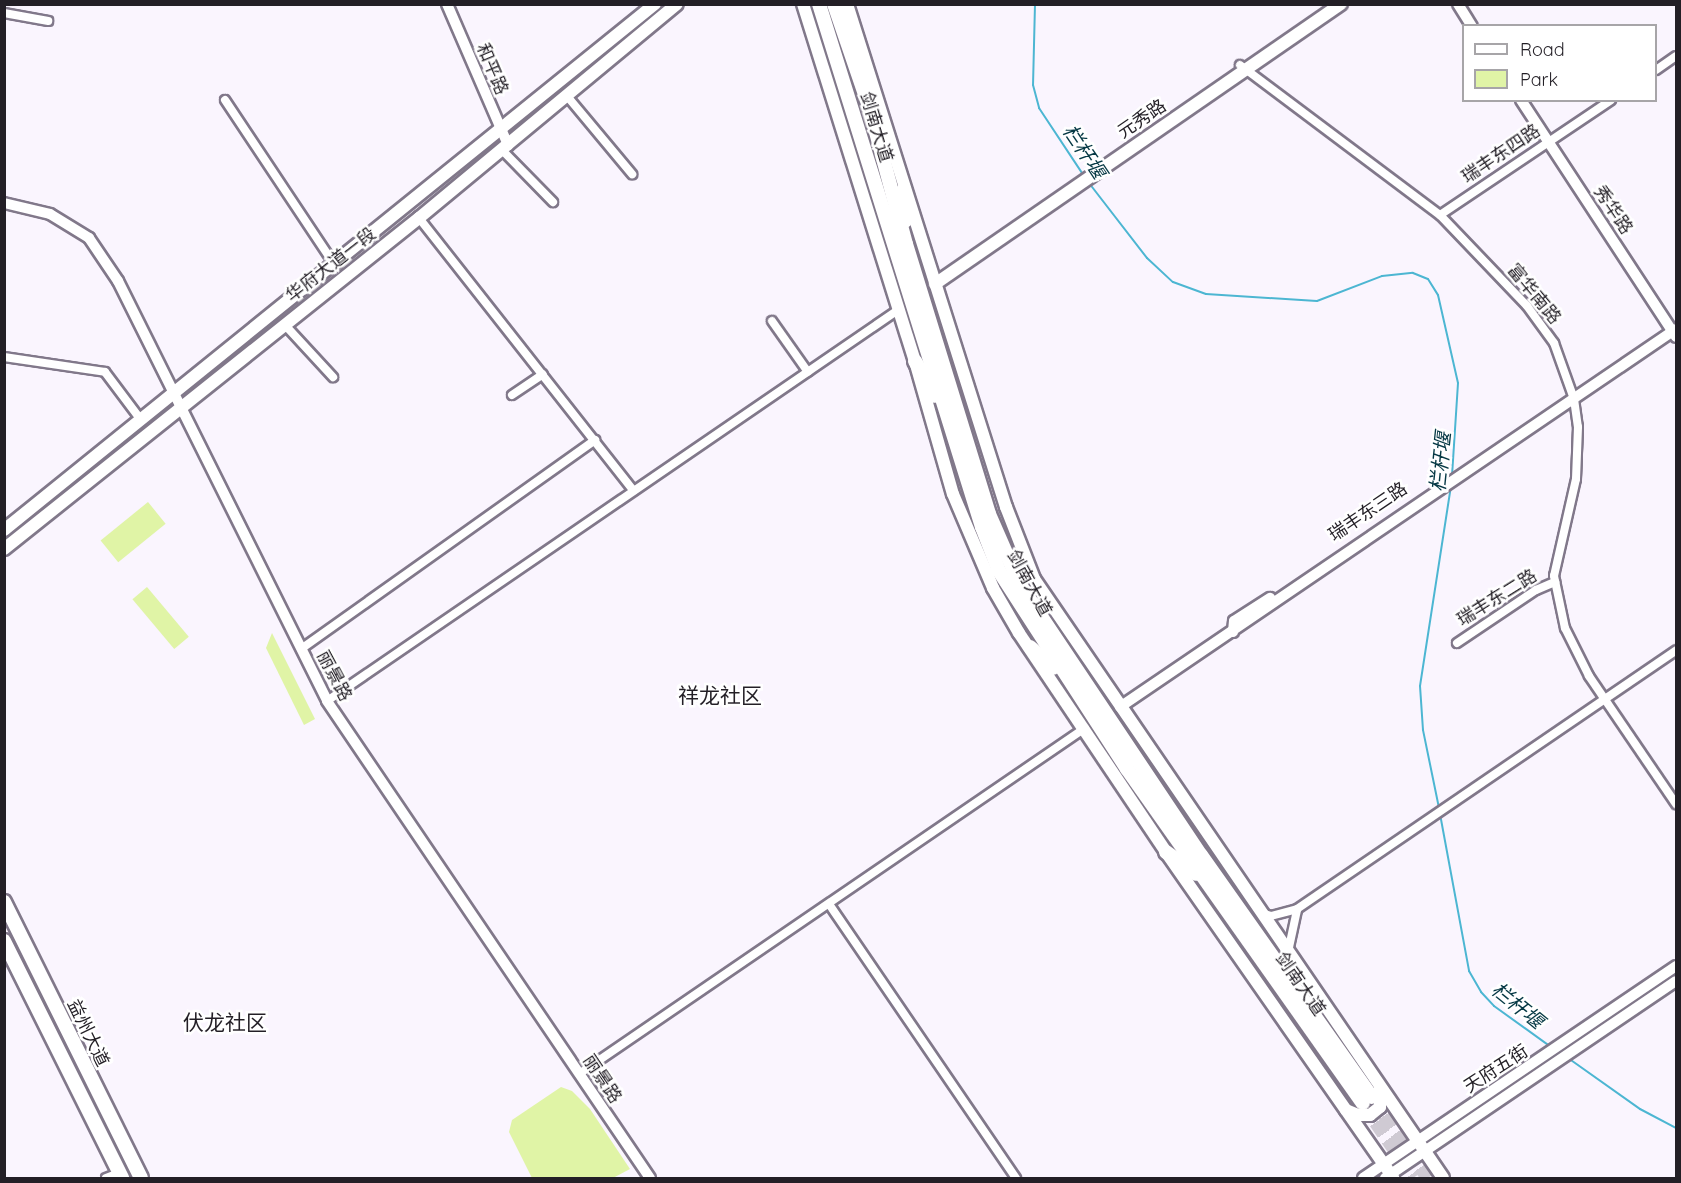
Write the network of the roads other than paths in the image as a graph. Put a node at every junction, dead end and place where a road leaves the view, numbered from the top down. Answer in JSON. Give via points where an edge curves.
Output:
{"nodes":[{"id":1,"x":447,"y":4,"type":"edge"},
{"id":2,"x":655,"y":4,"type":"edge"},
{"id":3,"x":676,"y":4,"type":"edge"},
{"id":4,"x":803,"y":4,"type":"edge"},
{"id":5,"x":819,"y":4,"type":"edge"},
{"id":6,"x":834,"y":4,"type":"edge"},
{"id":7,"x":847,"y":4,"type":"edge"},
{"id":8,"x":1328,"y":4,"type":"edge"},
{"id":9,"x":1341,"y":4,"type":"edge"},
{"id":10,"x":1458,"y":4,"type":"edge"},
{"id":11,"x":4,"y":13,"type":"edge"},
{"id":12,"x":48,"y":21,"type":"dead end"},
{"id":13,"x":1471,"y":24,"type":"edge"},
{"id":14,"x":1677,"y":56,"type":"edge"},
{"id":15,"x":1242,"y":68,"type":"junction"},
{"id":16,"x":1657,"y":69,"type":"edge"},
{"id":17,"x":567,"y":96,"type":"junction"},
{"id":18,"x":225,"y":100,"type":"dead end"},
{"id":19,"x":1522,"y":102,"type":"edge"},
{"id":20,"x":1608,"y":102,"type":"edge"},
{"id":21,"x":500,"y":130,"type":"junction"},
{"id":22,"x":1548,"y":142,"type":"junction"},
{"id":23,"x":505,"y":148,"type":"junction"},
{"id":24,"x":632,"y":174,"type":"dead end"},
{"id":25,"x":904,"y":189,"type":"junction"},
{"id":26,"x":553,"y":202,"type":"dead end"},
{"id":27,"x":4,"y":203,"type":"edge"},
{"id":28,"x":1440,"y":214,"type":"junction"},
{"id":29,"x":419,"y":218,"type":"junction"},
{"id":30,"x":906,"y":244,"type":"junction"},
{"id":31,"x":334,"y":264,"type":"junction"},
{"id":32,"x":933,"y":280,"type":"junction"},
{"id":33,"x":898,"y":310,"type":"junction"},
{"id":34,"x":772,"y":321,"type":"dead end"},
{"id":35,"x":285,"y":325,"type":"junction"},
{"id":36,"x":1675,"y":329,"type":"edge"},
{"id":37,"x":4,"y":357,"type":"edge"},
{"id":38,"x":915,"y":361,"type":"junction"},
{"id":39,"x":808,"y":372,"type":"junction"},
{"id":40,"x":543,"y":374,"type":"junction"},
{"id":41,"x":333,"y":377,"type":"dead end"},
{"id":42,"x":175,"y":394,"type":"junction"},
{"id":43,"x":512,"y":395,"type":"dead end"},
{"id":44,"x":1573,"y":396,"type":"junction"},
{"id":45,"x":182,"y":407,"type":"junction"},
{"id":46,"x":949,"y":418,"type":"junction"},
{"id":47,"x":141,"y":420,"type":"junction"},
{"id":48,"x":595,"y":440,"type":"junction"},
{"id":49,"x":634,"y":490,"type":"junction"},
{"id":50,"x":4,"y":530,"type":"edge"},
{"id":51,"x":4,"y":549,"type":"edge"},
{"id":52,"x":1555,"y":582,"type":"junction"},
{"id":53,"x":1457,"y":643,"type":"dead end"},
{"id":54,"x":1030,"y":647,"type":"junction"},
{"id":55,"x":301,"y":649,"type":"junction"},
{"id":56,"x":1677,"y":650,"type":"edge"},
{"id":57,"x":1605,"y":700,"type":"junction"},
{"id":58,"x":327,"y":701,"type":"junction"},
{"id":59,"x":1120,"y":707,"type":"junction"},
{"id":60,"x":1085,"y":728,"type":"junction"},
{"id":61,"x":1101,"y":730,"type":"junction"},
{"id":62,"x":1677,"y":804,"type":"edge"},
{"id":63,"x":1167,"y":852,"type":"junction"},
{"id":64,"x":1208,"y":883,"type":"junction"},
{"id":65,"x":4,"y":902,"type":"edge"},
{"id":66,"x":829,"y":904,"type":"junction"},
{"id":67,"x":1297,"y":909,"type":"junction"},
{"id":68,"x":1261,"y":913,"type":"junction"},
{"id":69,"x":4,"y":941,"type":"edge"},
{"id":70,"x":1288,"y":952,"type":"junction"},
{"id":71,"x":1677,"y":966,"type":"edge"},
{"id":72,"x":1677,"y":981,"type":"edge"},
{"id":73,"x":579,"y":1074,"type":"junction"},
{"id":74,"x":1372,"y":1095,"type":"junction"},
{"id":75,"x":1345,"y":1109,"type":"junction"},
{"id":76,"x":1417,"y":1140,"type":"junction"},
{"id":77,"x":1424,"y":1151,"type":"junction"},
{"id":78,"x":1388,"y":1174,"type":"edge"},
{"id":79,"x":116,"y":1177,"type":"edge"},
{"id":80,"x":141,"y":1179,"type":"edge"},
{"id":81,"x":650,"y":1179,"type":"edge"},
{"id":82,"x":1016,"y":1179,"type":"edge"},
{"id":83,"x":1363,"y":1179,"type":"edge"},
{"id":84,"x":1443,"y":1179,"type":"edge"}],
"edges":[{"from":1,"to":21,"type":"street","name":"和平路"},
{"from":2,"to":21,"type":"main road"},
{"from":3,"to":17,"type":"main road","name":"华府大道一段"},
{"from":4,"to":33,"type":"main road"},
{"from":5,"to":46,"type":"main road","name":"剑南大道"},
{"from":6,"to":30,"type":"main road","name":"剑南大道","via":[[869,106]]},
{"from":7,"to":25,"type":"main road"},
{"from":8,"to":15,"type":"main road","name":"元秀路"},
{"from":9,"to":15,"type":"main road","name":"元秀路"},
{"from":10,"to":13,"type":"street"},
{"from":11,"to":12,"type":"street"},
{"from":14,"to":16,"type":"street"},
{"from":15,"to":28,"type":"street","name":"富华南路"},
{"from":15,"to":32,"type":"main road","name":"元秀路"},
{"from":17,"to":23,"type":"main road","name":"华府大道一段"},
{"from":17,"to":24,"type":"street"},
{"from":18,"to":31,"type":"street"},
{"from":19,"to":22,"type":"street","name":"秀华路"},
{"from":20,"to":22,"type":"street","name":"瑞丰东四路"},
{"from":21,"to":23,"type":"street","name":"和平路"},
{"from":21,"to":31,"type":"main road"},
{"from":22,"to":28,"type":"street","name":"瑞丰东四路"},
{"from":22,"to":36,"type":"street","name":"秀华路"},
{"from":23,"to":26,"type":"street"},
{"from":23,"to":29,"type":"main road","name":"华府大道一段"},
{"from":25,"to":30,"type":"main road"},
{"from":25,"to":32,"type":"main road"},
{"from":27,"to":42,"type":"street","name":"丽景路","via":[[50,214],[89,238],[118,281]]},
{"from":28,"to":44,"type":"street","name":"富华南路","via":[[1541,323],[1554,343]]},
{"from":29,"to":35,"type":"main road","name":"华府大道一段"},
{"from":29,"to":40,"type":"street"},
{"from":30,"to":74,"type":"main road","name":"剑南大道","via":[[989,514],[1020,585],[1201,855]]},
{"from":31,"to":42,"type":"main road"},
{"from":32,"to":59,"type":"main road","via":[[1006,507],[1034,579]]},
{"from":33,"to":38,"type":"main road"},
{"from":33,"to":39,"type":"street"},
{"from":34,"to":39,"type":"street"},
{"from":35,"to":41,"type":"street"},
{"from":35,"to":45,"type":"main road","name":"华府大道一段"},
{"from":36,"to":44,"type":"street"},
{"from":37,"to":47,"type":"street","via":[[105,372]]},
{"from":38,"to":46,"type":"main road"},
{"from":38,"to":54,"type":"main road","via":[[969,536],[993,588]]},
{"from":39,"to":49,"type":"street"},
{"from":40,"to":43,"type":"street"},
{"from":40,"to":48,"type":"street"},
{"from":42,"to":45,"type":"street","name":"丽景路"},
{"from":42,"to":47,"type":"main road"},
{"from":44,"to":52,"type":"street","name":"富华南路","via":[[1576,479]]},
{"from":44,"to":59,"type":"street"},
{"from":45,"to":51,"type":"main road","name":"华府大道一段"},
{"from":45,"to":55,"type":"street","name":"丽景路"},
{"from":46,"to":61,"type":"main road","name":"剑南大道","via":[[999,571]]},
{"from":47,"to":50,"type":"main road"},
{"from":48,"to":49,"type":"street"},
{"from":48,"to":55,"type":"street"},
{"from":49,"to":58,"type":"street"},
{"from":52,"to":53,"type":"street","name":"瑞丰东二路","via":[[1536,590]]},
{"from":52,"to":57,"type":"street","name":"富华南路","via":[[1568,637]]},
{"from":54,"to":60,"type":"main road"},
{"from":54,"to":61,"type":"main road","via":[[1049,663]]},
{"from":55,"to":58,"type":"street","name":"丽景路"},
{"from":56,"to":57,"type":"street"},
{"from":57,"to":62,"type":"street","name":"富华南路"},
{"from":57,"to":67,"type":"street"},
{"from":58,"to":73,"type":"street","name":"丽景路"},
{"from":59,"to":68,"type":"main road"},
{"from":60,"to":63,"type":"main road"},
{"from":60,"to":66,"type":"street"},
{"from":61,"to":64,"type":"main road","name":"剑南大道"},
{"from":63,"to":64,"type":"main road"},
{"from":63,"to":75,"type":"main road"},
{"from":64,"to":74,"type":"main road","name":"剑南大道"},
{"from":65,"to":80,"type":"main road","name":"益州大道"},
{"from":66,"to":73,"type":"street"},
{"from":66,"to":82,"type":"street"},
{"from":67,"to":68,"type":"street","via":[[1271,916]]},
{"from":67,"to":70,"type":"street"},
{"from":68,"to":70,"type":"main road"},
{"from":69,"to":79,"type":"main road","name":"益州大道"},
{"from":70,"to":74,"type":"main road"},
{"from":71,"to":76,"type":"street","name":"天府五街"},
{"from":72,"to":77,"type":"street","name":"天府五街"},
{"from":73,"to":81,"type":"street","name":"丽景路"},
{"from":74,"to":75,"type":"main road","via":[[1380,1107],[1370,1115]]},
{"from":74,"to":76,"type":"main road"},
{"from":75,"to":78,"type":"main road"},
{"from":76,"to":77,"type":"main road"},
{"from":76,"to":78,"type":"street","name":"天府五街"},
{"from":77,"to":78,"type":"street","name":"天府五街"},
{"from":77,"to":84,"type":"main road"},
{"from":78,"to":83,"type":"street","name":"天府五街"}]}
